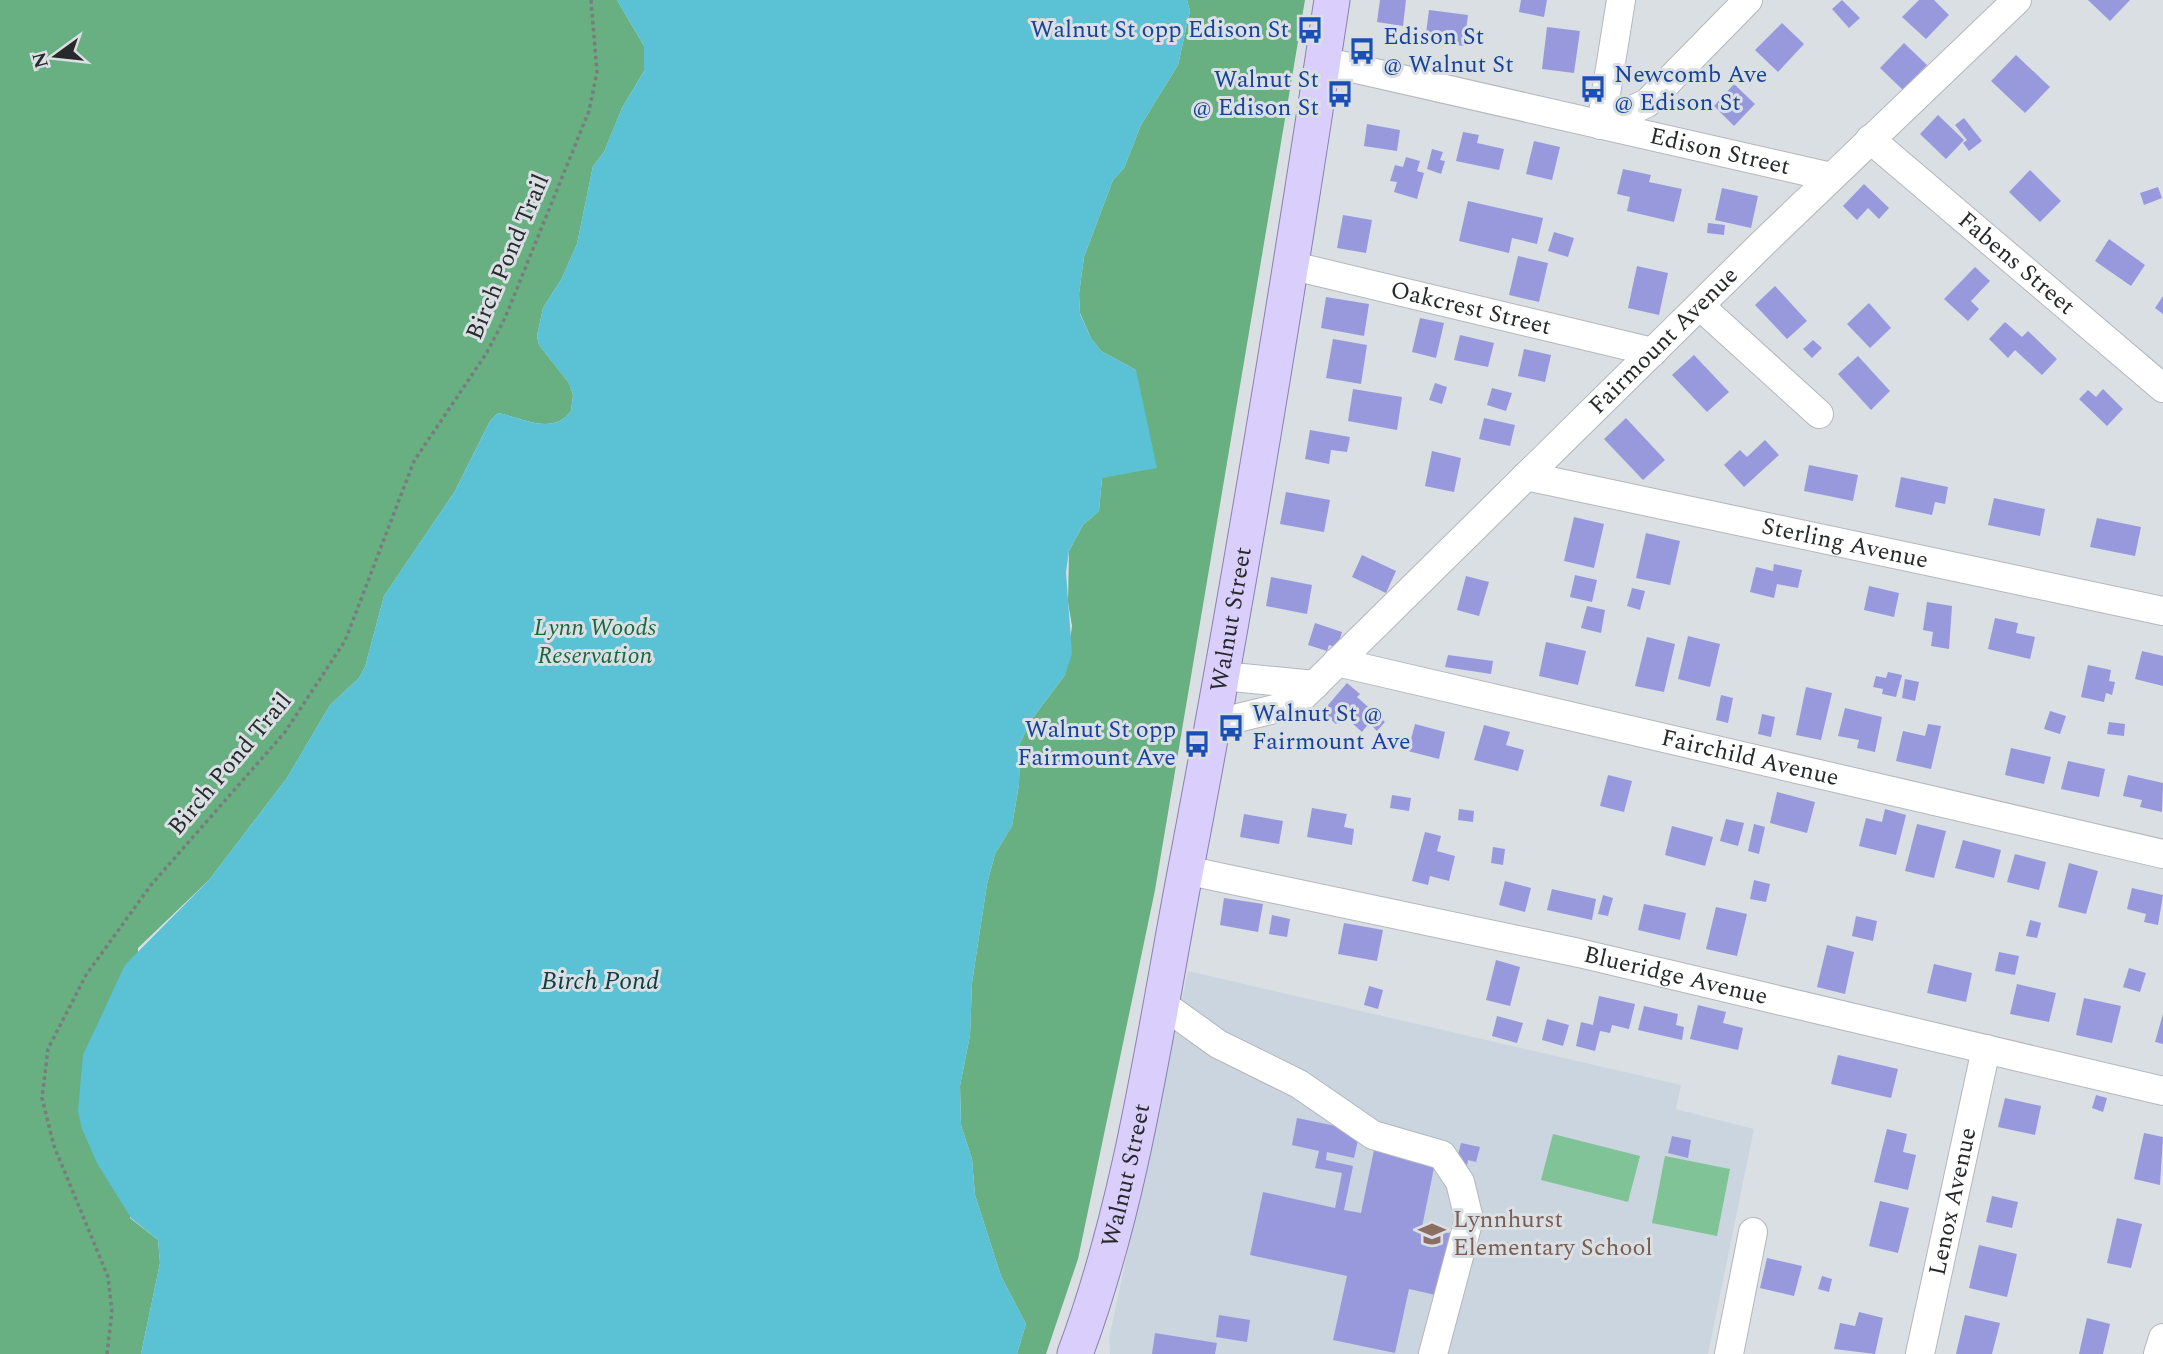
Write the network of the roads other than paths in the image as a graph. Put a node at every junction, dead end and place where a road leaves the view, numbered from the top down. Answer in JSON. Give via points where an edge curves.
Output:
{"nodes":[{"id":1,"x":1332,"y":0,"type":"edge"},
{"id":2,"x":1621,"y":0,"type":"edge"},
{"id":3,"x":1748,"y":0,"type":"edge"},
{"id":4,"x":2017,"y":0,"type":"edge"},
{"id":5,"x":1322,"y":61,"type":"junction"},
{"id":6,"x":1601,"y":125,"type":"junction"},
{"id":7,"x":1870,"y":139,"type":"junction"},
{"id":8,"x":1831,"y":177,"type":"junction"},
{"id":9,"x":1289,"y":265,"type":"junction"},
{"id":10,"x":1700,"y":306,"type":"junction"},
{"id":11,"x":1653,"y":352,"type":"junction"},
{"id":12,"x":2163,"y":388,"type":"edge"},
{"id":13,"x":1819,"y":414,"type":"dead end"},
{"id":14,"x":1526,"y":476,"type":"junction"},
{"id":15,"x":2163,"y":611,"type":"edge"},
{"id":16,"x":1337,"y":662,"type":"junction"},
{"id":17,"x":1222,"y":676,"type":"junction"},
{"id":18,"x":1315,"y":685,"type":"junction"},
{"id":19,"x":1213,"y":724,"type":"junction"},
{"id":20,"x":2163,"y":854,"type":"edge"},
{"id":21,"x":1185,"y":870,"type":"junction"},
{"id":22,"x":1161,"y":1003,"type":"junction"},
{"id":23,"x":1986,"y":1049,"type":"junction"},
{"id":24,"x":2163,"y":1091,"type":"edge"},
{"id":25,"x":1753,"y":1232,"type":"dead end"},
{"id":26,"x":2163,"y":1338,"type":"edge"},
{"id":27,"x":1075,"y":1354,"type":"edge"},
{"id":28,"x":1433,"y":1354,"type":"edge"},
{"id":29,"x":1729,"y":1354,"type":"edge"},
{"id":30,"x":1920,"y":1354,"type":"edge"},
{"id":31,"x":2158,"y":1354,"type":"edge"}],
"edges":[{"from":1,"to":5,"type":"main road","name":"Walnut Street"},
{"from":2,"to":6,"type":"street"},
{"from":3,"to":6,"type":"street","via":[[1647,103]]},
{"from":4,"to":7,"type":"street","name":"Fairmount Avenue"},
{"from":5,"to":6,"type":"street","name":"Edison Street"},
{"from":5,"to":9,"type":"main road","name":"Walnut Street"},
{"from":6,"to":8,"type":"street","name":"Edison Street"},
{"from":7,"to":8,"type":"street","name":"Fairmount Avenue"},
{"from":7,"to":12,"type":"street","name":"Fabens Street"},
{"from":8,"to":10,"type":"street","name":"Fairmount Avenue"},
{"from":9,"to":11,"type":"street","name":"Oakcrest Street"},
{"from":9,"to":17,"type":"main road","name":"Walnut Street"},
{"from":10,"to":11,"type":"street","name":"Fairmount Avenue"},
{"from":10,"to":13,"type":"street"},
{"from":11,"to":14,"type":"street","name":"Fairmount Avenue"},
{"from":14,"to":15,"type":"street","name":"Sterling Avenue"},
{"from":14,"to":16,"type":"street","name":"Fairmount Avenue"},
{"from":16,"to":18,"type":"street","name":"Fairmount Avenue"},
{"from":16,"to":20,"type":"street","name":"Fairchild Avenue"},
{"from":17,"to":18,"type":"street"},
{"from":17,"to":19,"type":"main road","name":"Walnut Street"},
{"from":18,"to":19,"type":"street","name":"Fairmount Avenue","via":[[1295,704]]},
{"from":19,"to":21,"type":"main road","name":"Walnut Street"},
{"from":21,"to":22,"type":"main road","name":"Walnut Street"},
{"from":21,"to":23,"type":"street","name":"Blueridge Avenue","via":[[1571,951]]},
{"from":22,"to":27,"type":"main road","name":"Walnut Street","via":[[1116,1215]]},
{"from":22,"to":28,"type":"street","via":[[1218,1044],[1299,1084],[1373,1135],[1441,1155],[1460,1182],[1469,1219]]},
{"from":23,"to":24,"type":"street","name":"Blueridge Avenue"},
{"from":23,"to":30,"type":"street","name":"Lenox Avenue"},
{"from":25,"to":29,"type":"street"},
{"from":26,"to":31,"type":"street"}]}
